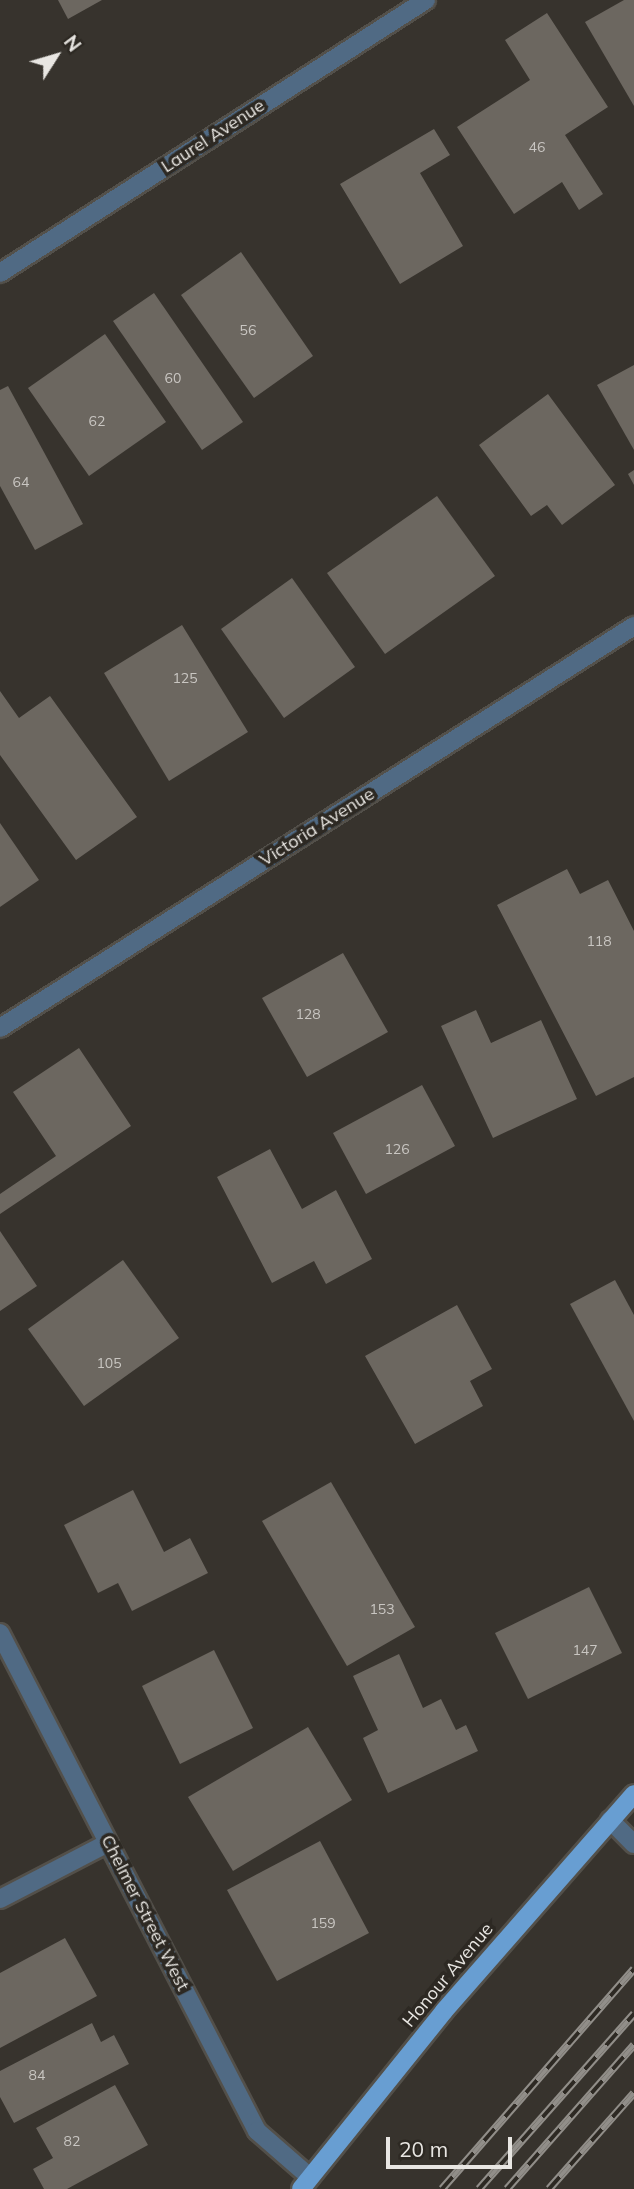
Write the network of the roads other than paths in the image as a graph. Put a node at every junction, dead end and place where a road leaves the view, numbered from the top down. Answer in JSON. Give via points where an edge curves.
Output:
{"nodes":[{"id":1,"x":426,"y":0,"type":"edge"},
{"id":2,"x":0,"y":273,"type":"edge"},
{"id":3,"x":634,"y":626,"type":"edge"},
{"id":4,"x":0,"y":1028,"type":"edge"},
{"id":5,"x":0,"y":1633,"type":"edge"},
{"id":6,"x":634,"y":1794,"type":"edge"},
{"id":7,"x":610,"y":1820,"type":"junction"},
{"id":8,"x":108,"y":1843,"type":"junction"},
{"id":9,"x":634,"y":1844,"type":"edge"},
{"id":10,"x":0,"y":1899,"type":"edge"},
{"id":11,"x":305,"y":2183,"type":"edge"}],
"edges":[{"from":1,"to":2,"type":"street","name":"Laurel Avenue"},
{"from":3,"to":4,"type":"street","name":"Victoria Avenue"},
{"from":5,"to":8,"type":"street","name":"Chelmer Street West"},
{"from":6,"to":7,"type":"main road","name":"Honour Avenue"},
{"from":7,"to":9,"type":"street"},
{"from":7,"to":11,"type":"main road","name":"Honour Avenue","via":[[453,2000]]},
{"from":8,"to":10,"type":"street"},
{"from":8,"to":11,"type":"street","name":"Chelmer Street West","via":[[257,2131]]}]}
